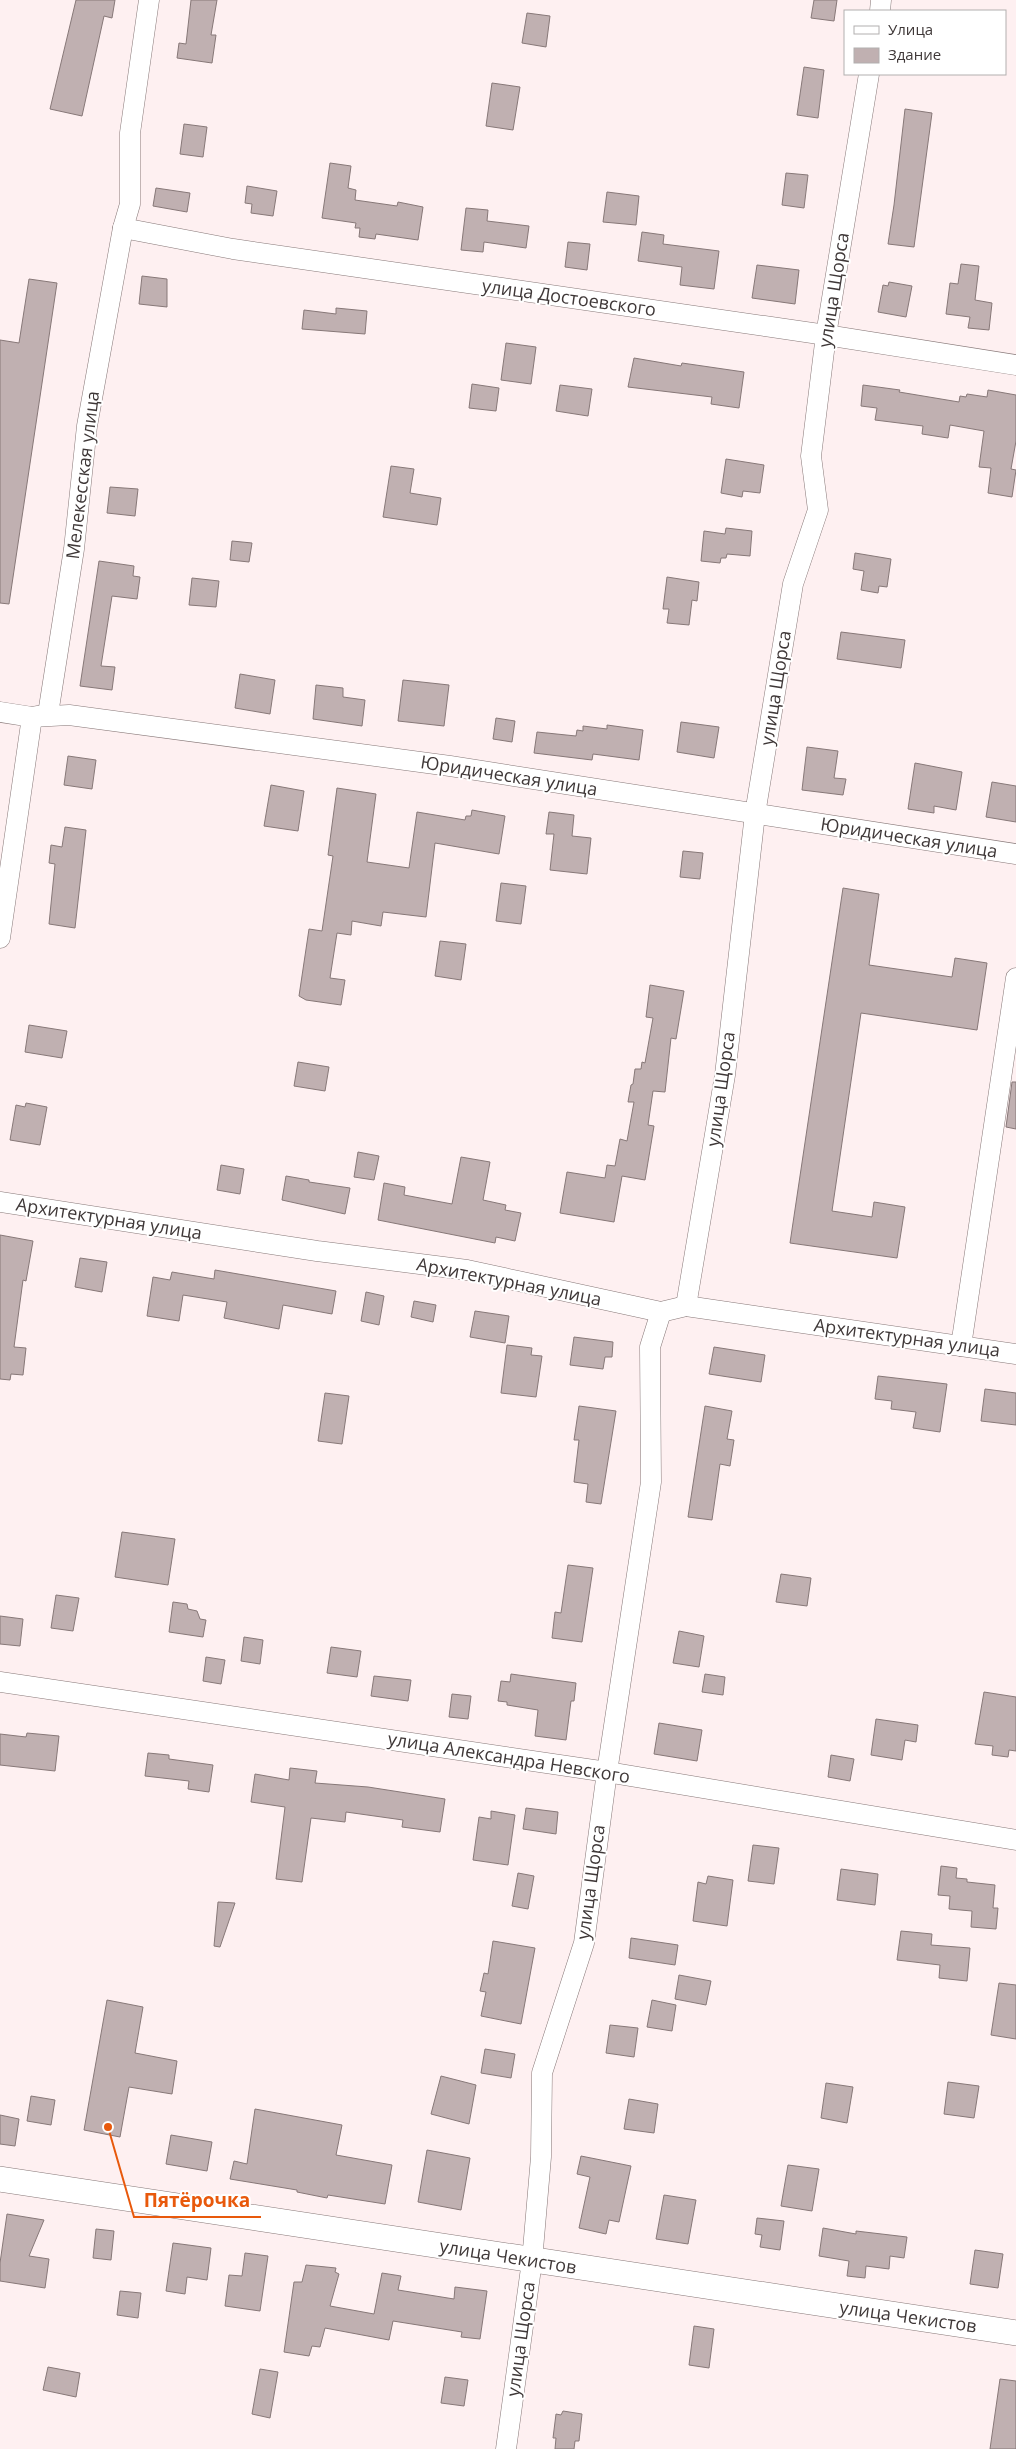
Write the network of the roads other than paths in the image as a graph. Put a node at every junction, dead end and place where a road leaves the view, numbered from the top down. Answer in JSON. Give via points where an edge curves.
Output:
{"nodes":[{"id":1,"x":148,"y":0,"type":"edge"},
{"id":2,"x":869,"y":75,"type":"edge"},
{"id":3,"x":123,"y":228,"type":"junction"},
{"id":4,"x":826,"y":335,"type":"junction"},
{"id":5,"x":1016,"y":365,"type":"edge"},
{"id":6,"x":0,"y":712,"type":"edge"},
{"id":7,"x":40,"y":715,"type":"junction"},
{"id":8,"x":755,"y":814,"type":"junction"},
{"id":9,"x":1016,"y":854,"type":"edge"},
{"id":10,"x":0,"y":938,"type":"edge"},
{"id":11,"x":1016,"y":978,"type":"edge"},
{"id":12,"x":0,"y":1202,"type":"edge"},
{"id":13,"x":686,"y":1306,"type":"junction"},
{"id":14,"x":661,"y":1312,"type":"junction"},
{"id":15,"x":961,"y":1346,"type":"junction"},
{"id":16,"x":1016,"y":1354,"type":"edge"},
{"id":17,"x":0,"y":1682,"type":"edge"},
{"id":18,"x":607,"y":1772,"type":"junction"},
{"id":19,"x":1016,"y":1840,"type":"edge"},
{"id":20,"x":0,"y":2179,"type":"edge"},
{"id":21,"x":532,"y":2261,"type":"junction"},
{"id":22,"x":1016,"y":2333,"type":"edge"},
{"id":23,"x":506,"y":2449,"type":"edge"}],
"edges":[{"from":1,"to":3,"type":"street","name":"Мелекесская улица","via":[[130,133],[130,204]]},
{"from":2,"to":4,"type":"street","name":"улица Щорса"},
{"from":3,"to":4,"type":"street","name":"улица Достоевского","via":[[242,250]]},
{"from":3,"to":7,"type":"street","name":"Мелекесская улица","via":[[87,426],[74,549]]},
{"from":4,"to":5,"type":"street","name":"улица Достоевского"},
{"from":4,"to":8,"type":"street","name":"улица Щорса","via":[[811,456],[818,510],[793,584]]},
{"from":6,"to":7,"type":"street","name":"Юридическая улица"},
{"from":7,"to":8,"type":"street","name":"Юридическая улица","via":[[69,715],[450,766]]},
{"from":7,"to":10,"type":"street","name":"Мелекесская улица"},
{"from":8,"to":9,"type":"street","name":"Юридическая улица"},
{"from":8,"to":13,"type":"street","name":"улица Щорса","via":[[725,1075]]},
{"from":11,"to":15,"type":"street"},
{"from":12,"to":14,"type":"street","name":"Архитектурная улица","via":[[468,1270]]},
{"from":13,"to":14,"type":"street","name":"Архитектурная улица"},
{"from":13,"to":15,"type":"street","name":"Архитектурная улица"},
{"from":14,"to":18,"type":"street","name":"улица Щорса","via":[[650,1347],[651,1482]]},
{"from":15,"to":16,"type":"street","name":"Архитектурная улица"},
{"from":17,"to":18,"type":"street","name":"улица Александра Невского"},
{"from":18,"to":19,"type":"street","name":"улица Александра Невского"},
{"from":18,"to":21,"type":"street","name":"улица Щорса","via":[[584,1943],[542,2073],[541,2157]]},
{"from":20,"to":21,"type":"main road","name":"улица Чекистов"},
{"from":21,"to":22,"type":"main road","name":"улица Чекистов"},
{"from":21,"to":23,"type":"street","name":"улица Щорса"}]}
